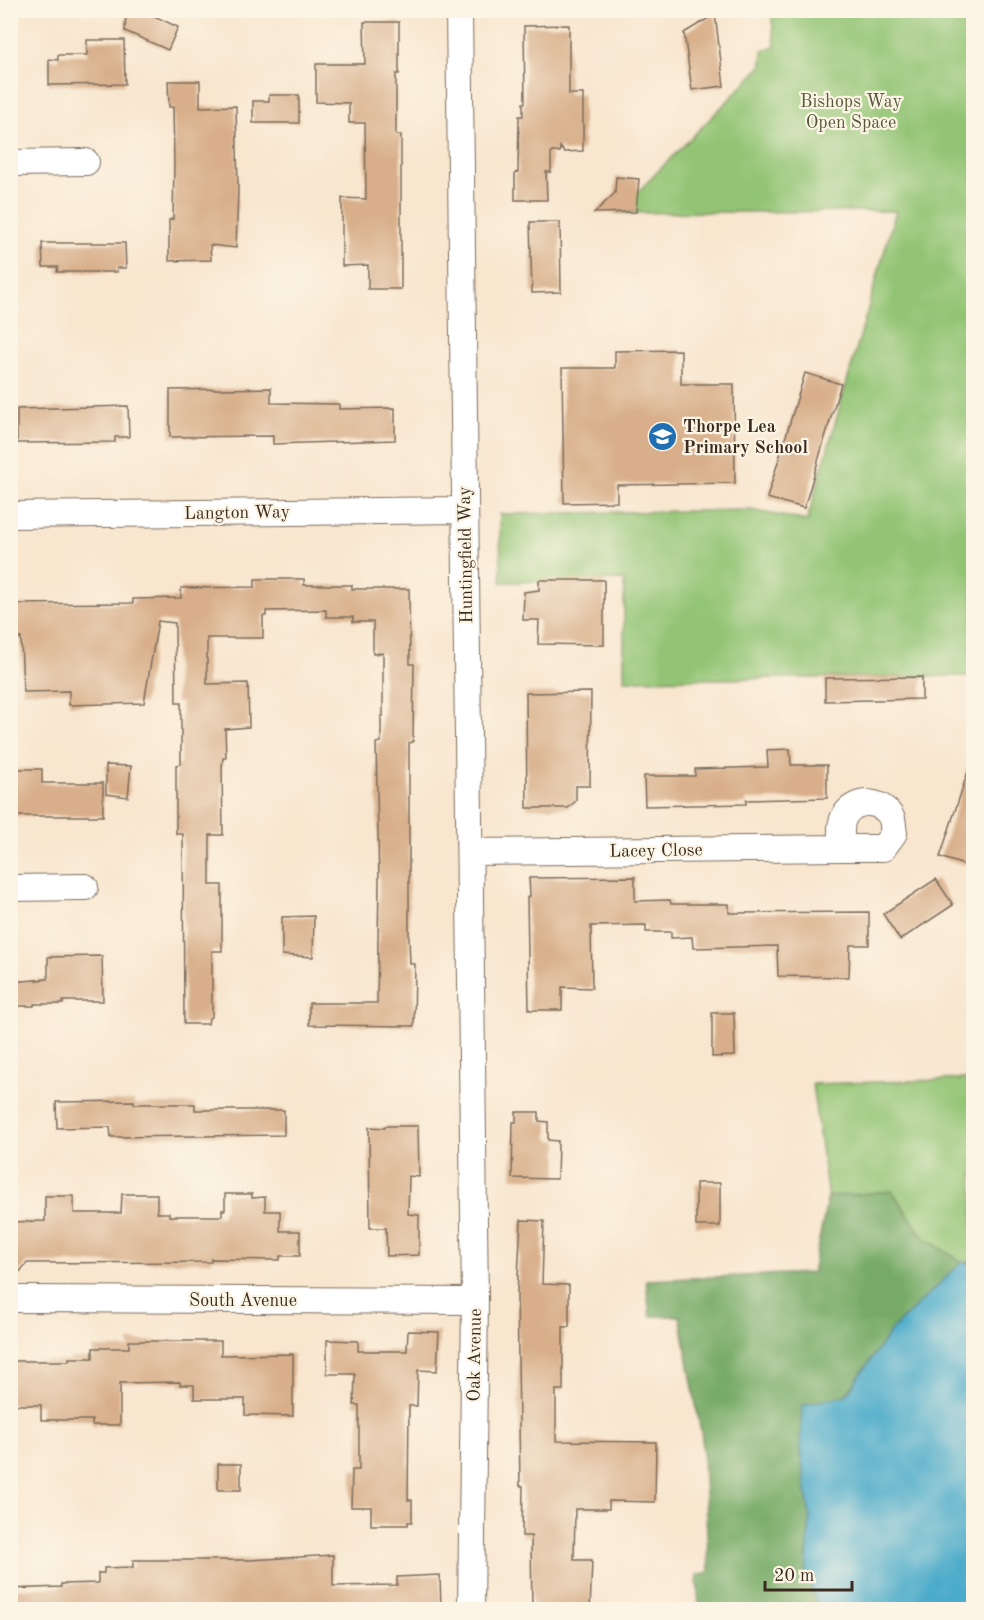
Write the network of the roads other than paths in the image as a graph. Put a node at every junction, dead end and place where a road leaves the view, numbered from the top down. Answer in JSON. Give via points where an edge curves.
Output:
{"nodes":[{"id":1,"x":459,"y":10,"type":"edge"},
{"id":2,"x":86,"y":162,"type":"dead end"},
{"id":3,"x":10,"y":163,"type":"edge"},
{"id":4,"x":464,"y":510,"type":"junction"},
{"id":5,"x":10,"y":515,"type":"edge"},
{"id":6,"x":842,"y":848,"type":"dead end"},
{"id":7,"x":470,"y":852,"type":"junction"},
{"id":8,"x":85,"y":887,"type":"dead end"},
{"id":9,"x":10,"y":888,"type":"edge"},
{"id":10,"x":473,"y":1100,"type":"joint"},
{"id":11,"x":10,"y":1299,"type":"edge"},
{"id":12,"x":475,"y":1301,"type":"junction"},
{"id":13,"x":471,"y":1610,"type":"edge"}],
"edges":[{"from":1,"to":4,"type":"street","name":"Huntingfield Way"},
{"from":2,"to":3,"type":"street"},
{"from":4,"to":5,"type":"street","name":"Langton Way"},
{"from":4,"to":7,"type":"street","name":"Huntingfield Way"},
{"from":6,"to":7,"type":"street","name":"Lacey Close"},
{"from":7,"to":10,"type":"street","name":"Huntingfield Way"},
{"from":8,"to":9,"type":"street"},
{"from":10,"to":12,"type":"street","name":"Oak Avenue"},
{"from":11,"to":12,"type":"street","name":"South Avenue"},
{"from":12,"to":13,"type":"street","name":"Oak Avenue"}]}
